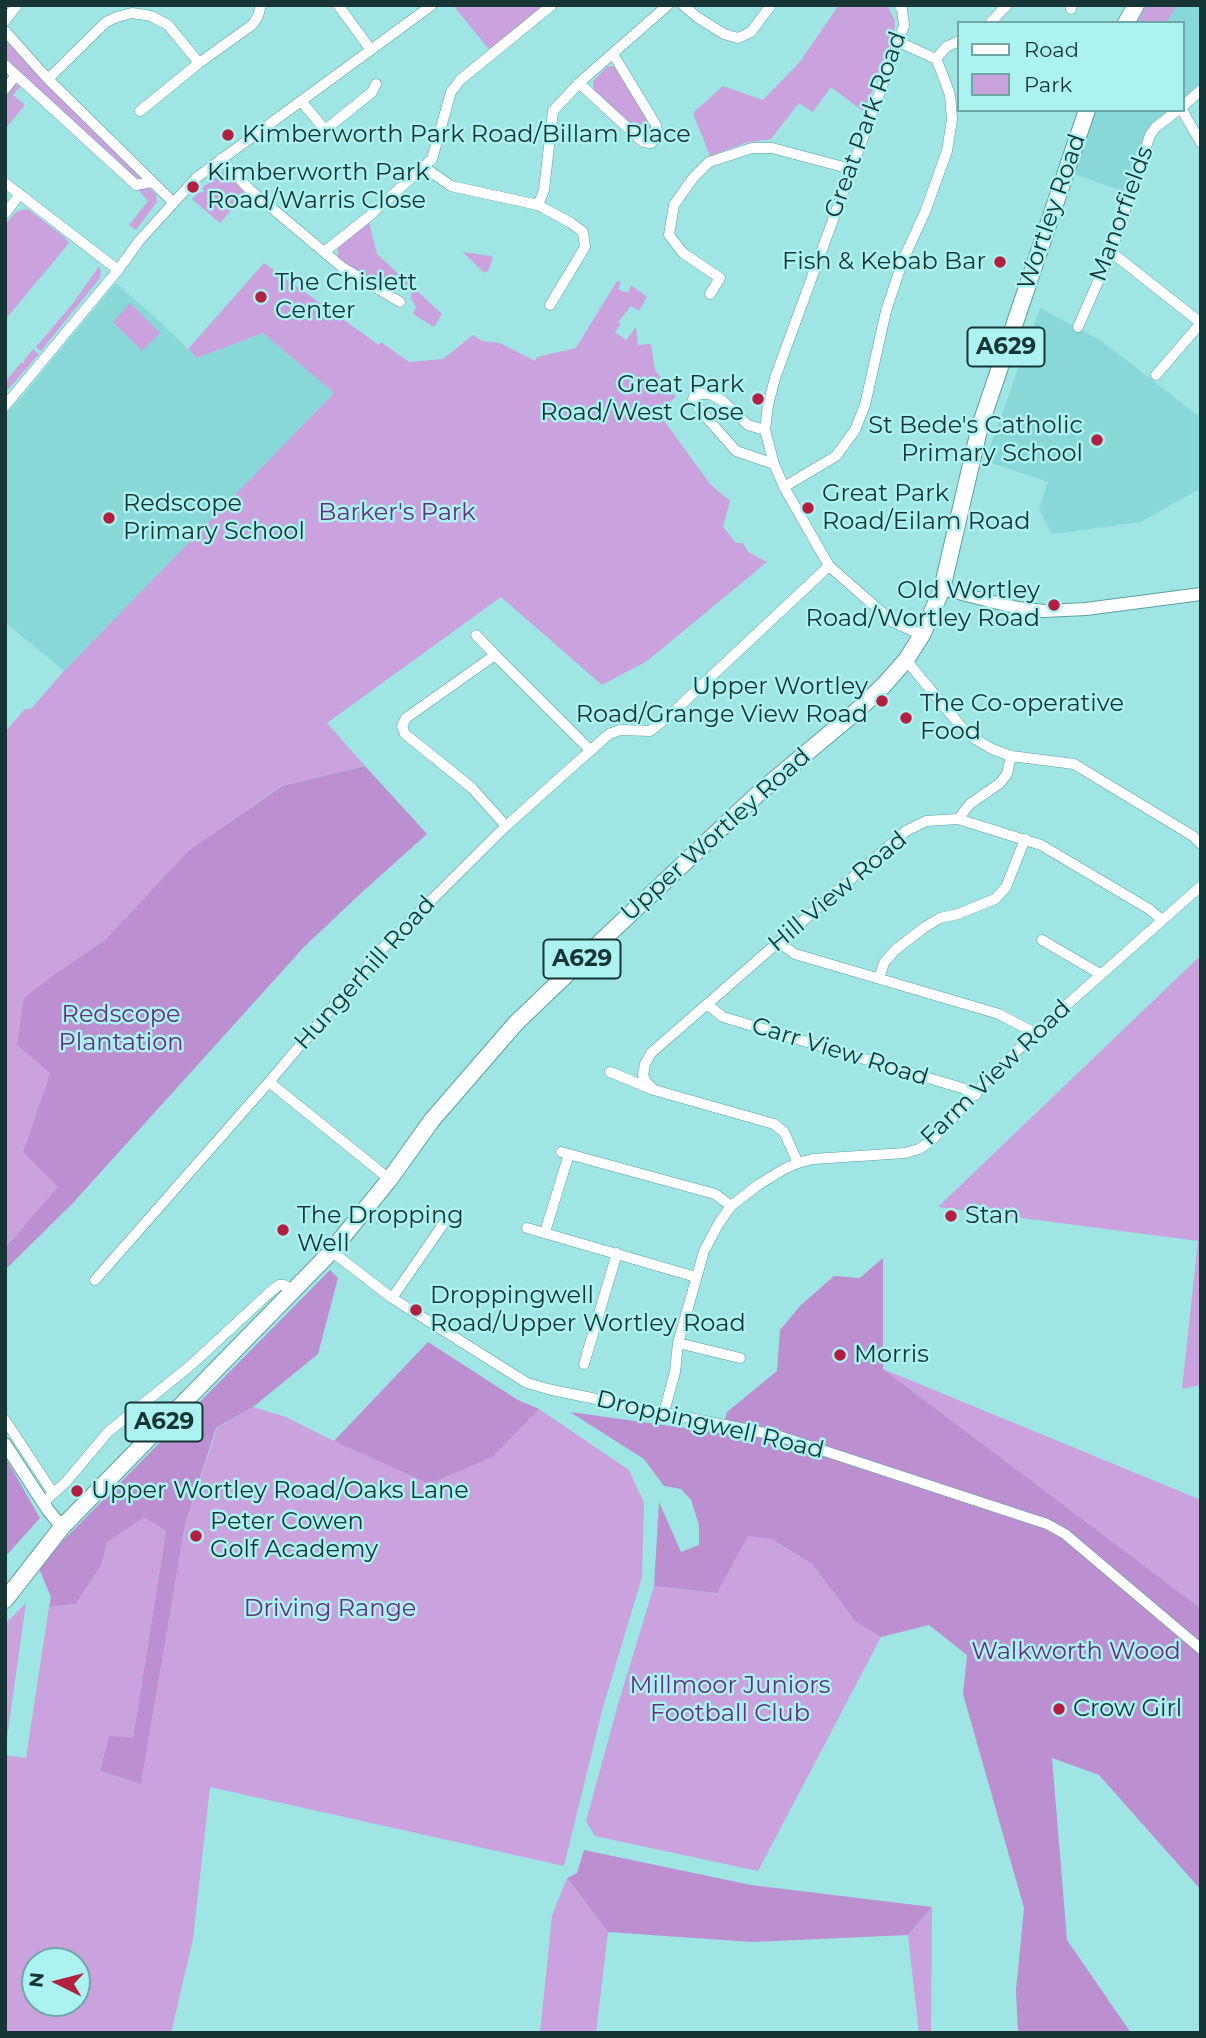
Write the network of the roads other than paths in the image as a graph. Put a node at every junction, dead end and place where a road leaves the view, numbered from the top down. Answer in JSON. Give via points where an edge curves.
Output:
{"nodes":[{"id":1,"x":17,"y":5,"type":"edge"},
{"id":2,"x":261,"y":5,"type":"edge"},
{"id":3,"x":338,"y":5,"type":"edge"},
{"id":4,"x":432,"y":5,"type":"edge"},
{"id":5,"x":552,"y":5,"type":"edge"},
{"id":6,"x":668,"y":5,"type":"edge"},
{"id":7,"x":683,"y":5,"type":"edge"},
{"id":8,"x":771,"y":5,"type":"edge"},
{"id":9,"x":899,"y":5,"type":"edge"},
{"id":10,"x":1007,"y":5,"type":"edge"},
{"id":11,"x":1136,"y":5,"type":"edge"},
{"id":12,"x":5,"y":21,"type":"edge"},
{"id":13,"x":992,"y":21,"type":"edge"},
{"id":14,"x":1127,"y":21,"type":"edge"},
{"id":15,"x":5,"y":31,"type":"edge"},
{"id":16,"x":958,"y":41,"type":"edge"},
{"id":17,"x":899,"y":42,"type":"junction"},
{"id":18,"x":371,"y":50,"type":"junction"},
{"id":19,"x":613,"y":54,"type":"junction"},
{"id":20,"x":936,"y":60,"type":"junction"},
{"id":21,"x":199,"y":63,"type":"junction"},
{"id":22,"x":5,"y":65,"type":"edge"},
{"id":23,"x":16,"y":75,"type":"junction"},
{"id":24,"x":48,"y":79,"type":"junction"},
{"id":25,"x":579,"y":83,"type":"junction"},
{"id":26,"x":376,"y":84,"type":"dead end"},
{"id":27,"x":5,"y":89,"type":"edge"},
{"id":28,"x":1201,"y":90,"type":"edge"},
{"id":29,"x":301,"y":101,"type":"junction"},
{"id":30,"x":1185,"y":105,"type":"edge"},
{"id":31,"x":140,"y":111,"type":"dead end"},
{"id":32,"x":1086,"y":112,"type":"edge"},
{"id":33,"x":1177,"y":112,"type":"edge"},
{"id":34,"x":1183,"y":112,"type":"edge"},
{"id":35,"x":1201,"y":143,"type":"edge"},
{"id":36,"x":221,"y":159,"type":"junction"},
{"id":37,"x":424,"y":167,"type":"junction"},
{"id":38,"x":851,"y":169,"type":"junction"},
{"id":39,"x":152,"y":182,"type":"junction"},
{"id":40,"x":5,"y":183,"type":"edge"},
{"id":41,"x":20,"y":194,"type":"junction"},
{"id":42,"x":173,"y":202,"type":"junction"},
{"id":43,"x":538,"y":205,"type":"junction"},
{"id":44,"x":5,"y":214,"type":"edge"},
{"id":45,"x":324,"y":252,"type":"junction"},
{"id":46,"x":1111,"y":252,"type":"junction"},
{"id":47,"x":118,"y":270,"type":"junction"},
{"id":48,"x":710,"y":294,"type":"dead end"},
{"id":49,"x":400,"y":302,"type":"dead end"},
{"id":50,"x":550,"y":305,"type":"dead end"},
{"id":51,"x":1201,"y":323,"type":"edge"},
{"id":52,"x":1078,"y":327,"type":"dead end"},
{"id":53,"x":1156,"y":375,"type":"dead end"},
{"id":54,"x":5,"y":406,"type":"edge"},
{"id":55,"x":765,"y":430,"type":"junction"},
{"id":56,"x":774,"y":464,"type":"junction"},
{"id":57,"x":784,"y":487,"type":"junction"},
{"id":58,"x":829,"y":566,"type":"junction"},
{"id":59,"x":942,"y":589,"type":"junction"},
{"id":60,"x":1201,"y":594,"type":"edge"},
{"id":61,"x":476,"y":635,"type":"dead end"},
{"id":62,"x":922,"y":635,"type":"junction"},
{"id":63,"x":495,"y":655,"type":"junction"},
{"id":64,"x":906,"y":660,"type":"junction"},
{"id":65,"x":590,"y":751,"type":"junction"},
{"id":66,"x":1011,"y":756,"type":"junction"},
{"id":67,"x":958,"y":819,"type":"junction"},
{"id":68,"x":506,"y":825,"type":"junction"},
{"id":69,"x":1025,"y":839,"type":"junction"},
{"id":70,"x":1201,"y":844,"type":"edge"},
{"id":71,"x":1201,"y":886,"type":"edge"},
{"id":72,"x":1161,"y":919,"type":"junction"},
{"id":73,"x":1042,"y":940,"type":"dead end"},
{"id":74,"x":778,"y":942,"type":"junction"},
{"id":75,"x":1100,"y":974,"type":"junction"},
{"id":76,"x":879,"y":978,"type":"junction"},
{"id":77,"x":708,"y":1004,"type":"junction"},
{"id":78,"x":1035,"y":1033,"type":"junction"},
{"id":79,"x":610,"y":1072,"type":"dead end"},
{"id":80,"x":269,"y":1082,"type":"junction"},
{"id":81,"x":654,"y":1090,"type":"junction"},
{"id":82,"x":976,"y":1094,"type":"junction"},
{"id":83,"x":798,"y":1163,"type":"junction"},
{"id":84,"x":389,"y":1180,"type":"junction"},
{"id":85,"x":731,"y":1206,"type":"junction"},
{"id":86,"x":444,"y":1223,"type":"dead end"},
{"id":87,"x":527,"y":1228,"type":"dead end"},
{"id":88,"x":545,"y":1232,"type":"junction"},
{"id":89,"x":331,"y":1251,"type":"junction"},
{"id":90,"x":617,"y":1253,"type":"junction"},
{"id":91,"x":696,"y":1277,"type":"junction"},
{"id":92,"x":94,"y":1280,"type":"dead end"},
{"id":93,"x":293,"y":1291,"type":"junction"},
{"id":94,"x":391,"y":1298,"type":"junction"},
{"id":95,"x":678,"y":1343,"type":"junction"},
{"id":96,"x":740,"y":1358,"type":"dead end"},
{"id":97,"x":584,"y":1364,"type":"dead end"},
{"id":98,"x":664,"y":1412,"type":"junction"},
{"id":99,"x":5,"y":1420,"type":"edge"},
{"id":100,"x":5,"y":1444,"type":"edge"},
{"id":101,"x":48,"y":1498,"type":"junction"},
{"id":102,"x":62,"y":1527,"type":"junction"},
{"id":103,"x":5,"y":1600,"type":"edge"},
{"id":104,"x":1201,"y":1649,"type":"edge"}],
"edges":[{"from":1,"to":12,"type":"street"},
{"from":2,"to":21,"type":"street","via":[[252,25]]},
{"from":3,"to":18,"type":"street"},
{"from":4,"to":18,"type":"street"},
{"from":5,"to":37,"type":"street","via":[[460,80],[451,92],[432,159]]},
{"from":6,"to":19,"type":"street"},
{"from":7,"to":8,"type":"street","via":[[724,34],[738,38],[751,32]]},
{"from":9,"to":17,"type":"street","name":"Great Park Road","via":[[904,26]]},
{"from":10,"to":13,"type":"street"},
{"from":11,"to":14,"type":"main road"},
{"from":15,"to":24,"type":"street"},
{"from":16,"to":20,"type":"street"},
{"from":17,"to":20,"type":"street"},
{"from":17,"to":38,"type":"street","name":"Great Park Road"},
{"from":18,"to":29,"type":"street"},
{"from":19,"to":25,"type":"street"},
{"from":19,"to":25,"type":"street","via":[[656,125],[658,137],[651,143],[643,142]]},
{"from":20,"to":57,"type":"street","via":[[950,95],[947,151],[886,311],[865,405],[855,430],[836,456]]},
{"from":21,"to":24,"type":"street","via":[[168,25],[132,13],[106,22]]},
{"from":21,"to":31,"type":"street"},
{"from":22,"to":23,"type":"street"},
{"from":23,"to":27,"type":"street"},
{"from":23,"to":39,"type":"street","via":[[136,185]]},
{"from":24,"to":39,"type":"street"},
{"from":25,"to":43,"type":"street","via":[[553,111],[544,190]]},
{"from":26,"to":29,"type":"street","via":[[326,130]]},
{"from":28,"to":30,"type":"street","name":"Manorfields"},
{"from":29,"to":36,"type":"street"},
{"from":32,"to":59,"type":"main road","name":"Wortley Road","number":"A629","via":[[980,426]]},
{"from":33,"to":46,"type":"street","name":"Manorfields","via":[[1150,135]]},
{"from":34,"to":35,"type":"street"},
{"from":36,"to":42,"type":"street"},
{"from":36,"to":45,"type":"street","via":[[249,190]]},
{"from":37,"to":43,"type":"street","via":[[451,186]]},
{"from":37,"to":45,"type":"street"},
{"from":38,"to":48,"type":"street","via":[[772,148],[752,148],[709,162],[674,205],[669,235],[683,253],[720,278]]},
{"from":38,"to":55,"type":"street","name":"Great Park Road","via":[[775,378]]},
{"from":39,"to":42,"type":"street"},
{"from":40,"to":41,"type":"street"},
{"from":41,"to":44,"type":"street"},
{"from":41,"to":47,"type":"street"},
{"from":42,"to":47,"type":"street"},
{"from":43,"to":50,"type":"street","via":[[583,232],[585,247]]},
{"from":45,"to":49,"type":"street"},
{"from":46,"to":51,"type":"street"},
{"from":46,"to":52,"type":"street","name":"Manorfields"},
{"from":47,"to":54,"type":"street"},
{"from":51,"to":53,"type":"street"},
{"from":55,"to":56,"type":"street","name":"Great Park Road"},
{"from":55,"to":56,"type":"street","via":[[748,425],[710,394],[695,394],[700,410],[736,451]]},
{"from":56,"to":57,"type":"street","name":"Great Park Road"},
{"from":57,"to":58,"type":"street","name":"Great Park Road"},
{"from":58,"to":62,"type":"street","name":"Great Park Road","via":[[893,622]]},
{"from":58,"to":65,"type":"street","name":"Hungerhill Road","via":[[650,731],[620,730]]},
{"from":59,"to":60,"type":"street","via":[[1044,611]]},
{"from":59,"to":62,"type":"main road","name":"Wortley Road","number":"A629"},
{"from":61,"to":63,"type":"street"},
{"from":62,"to":64,"type":"main road","name":"Upper Wortley Road","number":"A629"},
{"from":63,"to":65,"type":"street"},
{"from":63,"to":68,"type":"street","via":[[402,726],[405,734],[472,788]]},
{"from":64,"to":66,"type":"street","via":[[963,729]]},
{"from":64,"to":84,"type":"main road","name":"Upper Wortley Road","number":"A629","via":[[859,709],[761,791],[516,1023],[432,1120]]},
{"from":65,"to":68,"type":"street","name":"Hungerhill Road"},
{"from":66,"to":67,"type":"street","via":[[1000,783],[970,804]]},
{"from":66,"to":70,"type":"street","via":[[1074,764]]},
{"from":67,"to":69,"type":"street","name":"Hill View Road"},
{"from":67,"to":74,"type":"street","name":"Hill View Road","via":[[926,821],[906,831]]},
{"from":68,"to":80,"type":"street","name":"Hungerhill Road","via":[[380,951]]},
{"from":69,"to":72,"type":"street","name":"Hill View Road"},
{"from":69,"to":76,"type":"street","via":[[1006,887],[995,899],[925,927],[895,950]]},
{"from":71,"to":72,"type":"street","name":"Farm View Road"},
{"from":72,"to":75,"type":"street","name":"Farm View Road"},
{"from":73,"to":75,"type":"street"},
{"from":74,"to":76,"type":"street","via":[[795,954]]},
{"from":74,"to":77,"type":"street","name":"Hill View Road"},
{"from":75,"to":78,"type":"street","name":"Farm View Road"},
{"from":76,"to":78,"type":"street","via":[[999,1014]]},
{"from":77,"to":81,"type":"street","name":"Hill View Road","via":[[651,1053],[643,1075]]},
{"from":77,"to":82,"type":"street","name":"Carr View Road","via":[[723,1017]]},
{"from":78,"to":82,"type":"street","name":"Farm View Road"},
{"from":79,"to":81,"type":"street"},
{"from":80,"to":84,"type":"street"},
{"from":80,"to":92,"type":"street","name":"Hungerhill Road"},
{"from":81,"to":83,"type":"street","via":[[774,1124],[784,1132]]},
{"from":82,"to":83,"type":"street","name":"Farm View Road","via":[[919,1149]]},
{"from":83,"to":85,"type":"street","name":"Farm View Road","via":[[783,1168]]},
{"from":84,"to":89,"type":"main road","name":"Upper Wortley Road","number":"A629"},
{"from":85,"to":88,"type":"street","via":[[715,1194],[565,1153]]},
{"from":85,"to":91,"type":"street","name":"Farm View Road","via":[[704,1251]]},
{"from":86,"to":94,"type":"street"},
{"from":87,"to":88,"type":"street"},
{"from":88,"to":90,"type":"street"},
{"from":89,"to":93,"type":"main road","name":"Upper Wortley Road","number":"A629"},
{"from":89,"to":94,"type":"street","name":"Droppingwell Road"},
{"from":90,"to":91,"type":"street"},
{"from":90,"to":97,"type":"street"},
{"from":91,"to":95,"type":"street","name":"Farm View Road"},
{"from":93,"to":101,"type":"street","via":[[284,1284],[269,1293],[190,1366],[108,1432]]},
{"from":93,"to":102,"type":"main road","name":"Upper Wortley Road","number":"A629"},
{"from":94,"to":98,"type":"street","name":"Droppingwell Road","via":[[527,1383]]},
{"from":95,"to":96,"type":"street"},
{"from":95,"to":98,"type":"street","name":"Farm View Road"},
{"from":98,"to":104,"type":"street","name":"Droppingwell Road","via":[[779,1436],[1047,1524],[1065,1534]]},
{"from":99,"to":101,"type":"street"},
{"from":100,"to":101,"type":"street"},
{"from":101,"to":102,"type":"street"},
{"from":102,"to":103,"type":"main road","name":"Upper Wortley Road","number":"A629"}]}
